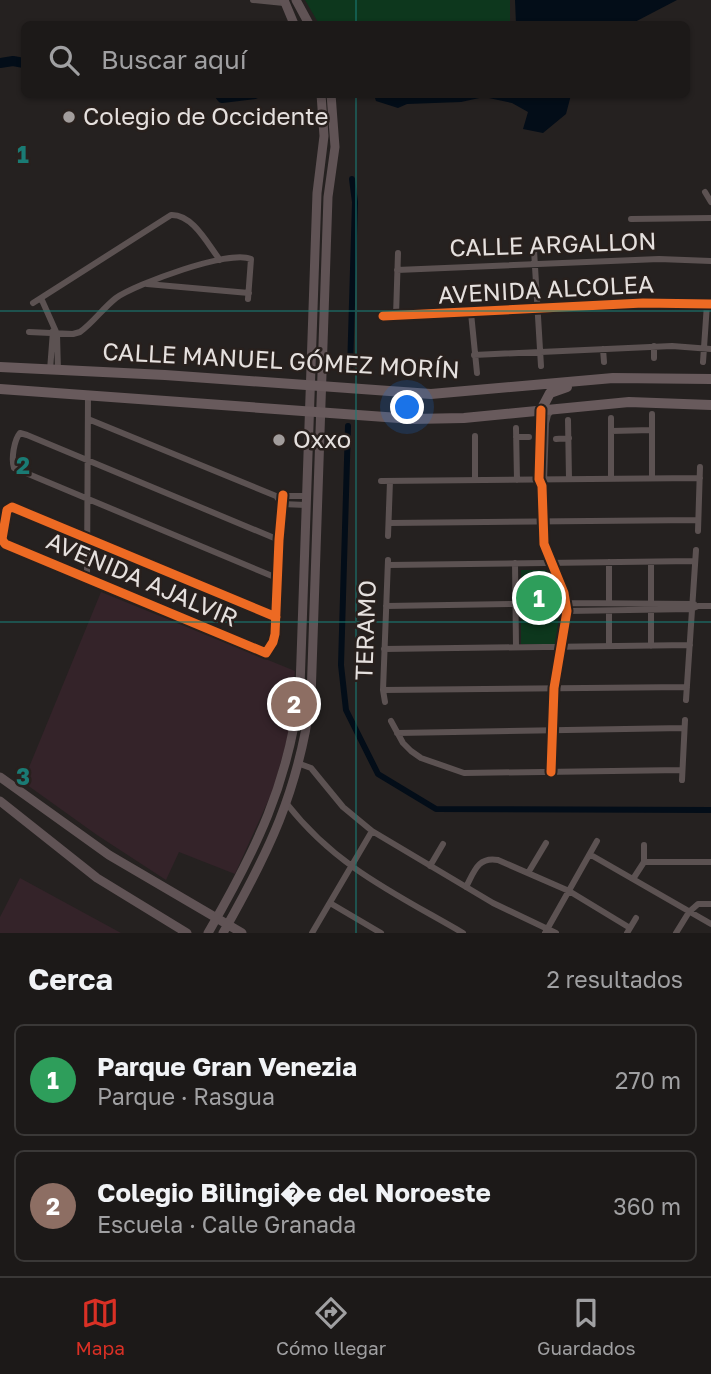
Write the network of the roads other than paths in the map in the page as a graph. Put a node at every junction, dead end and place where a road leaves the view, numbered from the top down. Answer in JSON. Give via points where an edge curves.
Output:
{"nodes":[{"id":1,"x":253,"y":0,"type":"edge"},
{"id":2,"x":296,"y":0,"type":"edge"},
{"id":3,"x":284,"y":2,"type":"edge"},
{"id":4,"x":294,"y":21,"type":"edge"},
{"id":5,"x":307,"y":21,"type":"edge"},
{"id":6,"x":322,"y":98,"type":"edge"},
{"id":7,"x":331,"y":98,"type":"edge"},
{"id":8,"x":330,"y":127,"type":"junction"},
{"id":9,"x":705,"y":192,"type":"dead end"},
{"id":10,"x":711,"y":202,"type":"edge"},
{"id":11,"x":711,"y":218,"type":"edge"},
{"id":12,"x":631,"y":219,"type":"dead end"},
{"id":13,"x":534,"y":250,"type":"dead end"},
{"id":14,"x":398,"y":253,"type":"dead end"},
{"id":15,"x":220,"y":260,"type":"junction"},
{"id":16,"x":711,"y":261,"type":"edge"},
{"id":17,"x":534,"y":264,"type":"junction"},
{"id":18,"x":397,"y":270,"type":"junction"},
{"id":19,"x":145,"y":284,"type":"junction"},
{"id":20,"x":41,"y":298,"type":"junction"},
{"id":21,"x":33,"y":303,"type":"dead end"},
{"id":22,"x":709,"y":304,"type":"edge"},
{"id":23,"x":537,"y":308,"type":"junction"},
{"id":24,"x":471,"y":313,"type":"junction"},
{"id":25,"x":396,"y":316,"type":"junction"},
{"id":26,"x":383,"y":317,"type":"dead end"},
{"id":27,"x":29,"y":332,"type":"dead end"},
{"id":28,"x":55,"y":332,"type":"junction"},
{"id":29,"x":654,"y":346,"type":"junction"},
{"id":30,"x":603,"y":349,"type":"junction"},
{"id":31,"x":707,"y":349,"type":"edge"},
{"id":32,"x":540,"y":351,"type":"junction"},
{"id":33,"x":474,"y":355,"type":"junction"},
{"id":34,"x":654,"y":358,"type":"dead end"},
{"id":35,"x":604,"y":362,"type":"dead end"},
{"id":36,"x":703,"y":362,"type":"dead end"},
{"id":37,"x":541,"y":366,"type":"dead end"},
{"id":38,"x":0,"y":367,"type":"edge"},
{"id":39,"x":54,"y":371,"type":"junction"},
{"id":40,"x":477,"y":373,"type":"dead end"},
{"id":41,"x":595,"y":379,"type":"junction"},
{"id":42,"x":711,"y":379,"type":"edge"},
{"id":43,"x":316,"y":385,"type":"junction"},
{"id":44,"x":0,"y":389,"type":"edge"},
{"id":45,"x":88,"y":396,"type":"junction"},
{"id":46,"x":711,"y":405,"type":"edge"},
{"id":47,"x":554,"y":409,"type":"junction"},
{"id":48,"x":541,"y":410,"type":"junction"},
{"id":49,"x":315,"y":412,"type":"junction"},
{"id":50,"x":652,"y":414,"type":"dead end"},
{"id":51,"x":611,"y":418,"type":"dead end"},
{"id":52,"x":88,"y":419,"type":"junction"},
{"id":53,"x":568,"y":420,"type":"dead end"},
{"id":54,"x":516,"y":428,"type":"dead end"},
{"id":55,"x":611,"y":430,"type":"junction"},
{"id":56,"x":652,"y":430,"type":"junction"},
{"id":57,"x":475,"y":436,"type":"dead end"},
{"id":58,"x":516,"y":437,"type":"junction"},
{"id":59,"x":529,"y":437,"type":"dead end"},
{"id":60,"x":569,"y":438,"type":"junction"},
{"id":61,"x":556,"y":439,"type":"dead end"},
{"id":62,"x":88,"y":460,"type":"junction"},
{"id":63,"x":700,"y":467,"type":"dead end"},
{"id":64,"x":652,"y":478,"type":"junction"},
{"id":65,"x":700,"y":478,"type":"junction"},
{"id":66,"x":542,"y":479,"type":"junction"},
{"id":67,"x":569,"y":479,"type":"junction"},
{"id":68,"x":611,"y":479,"type":"junction"},
{"id":69,"x":475,"y":480,"type":"junction"},
{"id":70,"x":517,"y":480,"type":"junction"},
{"id":71,"x":381,"y":481,"type":"dead end"},
{"id":72,"x":390,"y":481,"type":"junction"},
{"id":73,"x":280,"y":496,"type":"junction"},
{"id":74,"x":87,"y":499,"type":"junction"},
{"id":75,"x":306,"y":501,"type":"junction"},
{"id":76,"x":282,"y":504,"type":"junction"},
{"id":77,"x":698,"y":520,"type":"junction"},
{"id":78,"x":543,"y":521,"type":"junction"},
{"id":79,"x":389,"y":523,"type":"junction"},
{"id":80,"x":698,"y":531,"type":"dead end"},
{"id":81,"x":388,"y":536,"type":"dead end"},
{"id":82,"x":87,"y":539,"type":"junction"},
{"id":83,"x":279,"y":540,"type":"junction"},
{"id":84,"x":696,"y":550,"type":"dead end"},
{"id":85,"x":694,"y":561,"type":"junction"},
{"id":86,"x":609,"y":562,"type":"junction"},
{"id":87,"x":651,"y":562,"type":"junction"},
{"id":88,"x":550,"y":563,"type":"junction"},
{"id":89,"x":515,"y":564,"type":"junction"},
{"id":90,"x":87,"y":577,"type":"junction"},
{"id":91,"x":277,"y":578,"type":"junction"},
{"id":92,"x":609,"y":603,"type":"junction"},
{"id":93,"x":516,"y":604,"type":"junction"},
{"id":94,"x":386,"y":606,"type":"junction"},
{"id":95,"x":694,"y":606,"type":"junction"},
{"id":96,"x":711,"y":606,"type":"edge"},
{"id":97,"x":567,"y":607,"type":"junction"},
{"id":98,"x":651,"y":607,"type":"junction"},
{"id":99,"x":609,"y":611,"type":"junction"},
{"id":100,"x":276,"y":617,"type":"junction"},
{"id":101,"x":690,"y":645,"type":"junction"},
{"id":102,"x":609,"y":646,"type":"junction"},
{"id":103,"x":651,"y":646,"type":"junction"},
{"id":104,"x":561,"y":647,"type":"junction"},
{"id":105,"x":516,"y":648,"type":"junction"},
{"id":106,"x":384,"y":649,"type":"junction"},
{"id":107,"x":687,"y":687,"type":"junction"},
{"id":108,"x":554,"y":688,"type":"junction"},
{"id":109,"x":383,"y":690,"type":"junction"},
{"id":110,"x":686,"y":701,"type":"dead end"},
{"id":111,"x":385,"y":702,"type":"dead end"},
{"id":112,"x":391,"y":721,"type":"dead end"},
{"id":113,"x":552,"y":731,"type":"junction"},
{"id":114,"x":397,"y":733,"type":"junction"},
{"id":115,"x":300,"y":764,"type":"junction"},
{"id":116,"x":682,"y":770,"type":"junction"},
{"id":117,"x":551,"y":772,"type":"junction"},
{"id":118,"x":0,"y":777,"type":"edge"},
{"id":119,"x":682,"y":780,"type":"dead end"},
{"id":120,"x":0,"y":802,"type":"edge"},
{"id":121,"x":287,"y":804,"type":"junction"},
{"id":122,"x":372,"y":831,"type":"junction"},
{"id":123,"x":597,"y":841,"type":"dead end"},
{"id":124,"x":546,"y":843,"type":"dead end"},
{"id":125,"x":443,"y":844,"type":"dead end"},
{"id":126,"x":644,"y":845,"type":"dead end"},
{"id":127,"x":591,"y":855,"type":"junction"},
{"id":128,"x":644,"y":862,"type":"junction"},
{"id":129,"x":711,"y":862,"type":"edge"},
{"id":130,"x":430,"y":866,"type":"junction"},
{"id":131,"x":350,"y":867,"type":"junction"},
{"id":132,"x":528,"y":873,"type":"junction"},
{"id":133,"x":633,"y":879,"type":"junction"},
{"id":134,"x":466,"y":887,"type":"junction"},
{"id":135,"x":569,"y":891,"type":"junction"},
{"id":136,"x":330,"y":903,"type":"junction"},
{"id":137,"x":711,"y":904,"type":"edge"},
{"id":138,"x":689,"y":912,"type":"junction"},
{"id":139,"x":216,"y":918,"type":"junction"},
{"id":140,"x":636,"y":918,"type":"dead end"},
{"id":141,"x":711,"y":924,"type":"edge"},
{"id":142,"x":225,"y":929,"type":"edge"},
{"id":143,"x":629,"y":930,"type":"edge"},
{"id":144,"x":546,"y":931,"type":"edge"},
{"id":145,"x":187,"y":933,"type":"edge"},
{"id":146,"x":208,"y":933,"type":"edge"},
{"id":147,"x":242,"y":933,"type":"edge"},
{"id":148,"x":312,"y":933,"type":"edge"},
{"id":149,"x":381,"y":933,"type":"edge"},
{"id":150,"x":463,"y":933,"type":"edge"},
{"id":151,"x":556,"y":933,"type":"edge"},
{"id":152,"x":676,"y":933,"type":"edge"}],
"edges":[{"from":1,"to":3,"type":"street"},
{"from":2,"to":5,"type":"main road"},
{"from":3,"to":4,"type":"main road"},
{"from":6,"to":8,"type":"main road"},
{"from":7,"to":8,"type":"main road"},
{"from":8,"to":43,"type":"main road","via":[[334,158]]},
{"from":9,"to":10,"type":"street"},
{"from":11,"to":12,"type":"street"},
{"from":13,"to":17,"type":"street","name":"AVENIDA ALCOLEA"},
{"from":14,"to":18,"type":"street"},
{"from":15,"to":19,"type":"street"},
{"from":15,"to":19,"type":"street","via":[[249,258],[249,296]]},
{"from":15,"to":20,"type":"street","via":[[187,220],[171,215]]},
{"from":16,"to":17,"type":"street","name":"CALLE ARGALLON"},
{"from":17,"to":18,"type":"street","name":"CALLE ARGALLON"},
{"from":17,"to":23,"type":"street","name":"AVENIDA ALCOLEA"},
{"from":18,"to":25,"type":"street"},
{"from":19,"to":28,"type":"street","via":[[117,298],[80,332]]},
{"from":20,"to":21,"type":"street"},
{"from":20,"to":28,"type":"street"},
{"from":22,"to":23,"type":"street","name":"AVENIDA ALCOLEA"},
{"from":22,"to":31,"type":"street"},
{"from":23,"to":24,"type":"street","name":"AVENIDA ALCOLEA"},
{"from":23,"to":32,"type":"street","name":"AVENIDA ALCOLEA"},
{"from":24,"to":25,"type":"street","name":"AVENIDA ALCOLEA"},
{"from":24,"to":33,"type":"street"},
{"from":25,"to":26,"type":"street","name":"AVENIDA ALCOLEA"},
{"from":27,"to":28,"type":"street"},
{"from":28,"to":39,"type":"street"},
{"from":29,"to":30,"type":"street"},
{"from":29,"to":31,"type":"street"},
{"from":29,"to":34,"type":"street"},
{"from":30,"to":32,"type":"street"},
{"from":30,"to":35,"type":"street"},
{"from":31,"to":36,"type":"street"},
{"from":32,"to":33,"type":"street"},
{"from":32,"to":37,"type":"street","name":"AVENIDA ALCOLEA"},
{"from":33,"to":40,"type":"street"},
{"from":38,"to":39,"type":"main road","name":"CALLE MANUEL GÓMEZ MORÍN"},
{"from":39,"to":43,"type":"main road","name":"CALLE MANUEL GÓMEZ MORÍN"},
{"from":41,"to":42,"type":"main road","name":"CALLE MANUEL GÓMEZ MORÍN"},
{"from":41,"to":43,"type":"main road","name":"CALLE MANUEL GÓMEZ MORÍN","via":[[448,394]]},
{"from":41,"to":48,"type":"main road","via":[[552,391]]},
{"from":43,"to":49,"type":"main road"},
{"from":44,"to":45,"type":"main road","name":"CALLE MANUEL GÓMEZ MORÍN"},
{"from":45,"to":49,"type":"main road","name":"CALLE MANUEL GÓMEZ MORÍN"},
{"from":45,"to":52,"type":"street"},
{"from":46,"to":47,"type":"main road","name":"CALLE MANUEL GÓMEZ MORÍN","via":[[629,402]]},
{"from":47,"to":48,"type":"main road","name":"CALLE MANUEL GÓMEZ MORÍN"},
{"from":47,"to":66,"type":"street","via":[[546,424]]},
{"from":48,"to":49,"type":"main road","name":"CALLE MANUEL GÓMEZ MORÍN","via":[[438,419]]},
{"from":48,"to":66,"type":"street"},
{"from":49,"to":75,"type":"main road"},
{"from":49,"to":115,"type":"main road","via":[[313,656]]},
{"from":50,"to":56,"type":"street"},
{"from":51,"to":55,"type":"street"},
{"from":52,"to":62,"type":"street"},
{"from":52,"to":73,"type":"street"},
{"from":53,"to":60,"type":"street"},
{"from":54,"to":58,"type":"street"},
{"from":55,"to":56,"type":"street"},
{"from":55,"to":68,"type":"street"},
{"from":56,"to":64,"type":"street"},
{"from":57,"to":69,"type":"street"},
{"from":58,"to":59,"type":"street"},
{"from":58,"to":70,"type":"street"},
{"from":60,"to":61,"type":"street"},
{"from":60,"to":67,"type":"street"},
{"from":62,"to":74,"type":"street"},
{"from":62,"to":74,"type":"street","via":[[19,434],[13,467]]},
{"from":62,"to":83,"type":"street"},
{"from":63,"to":65,"type":"street"},
{"from":64,"to":65,"type":"street"},
{"from":64,"to":68,"type":"street"},
{"from":65,"to":77,"type":"street"},
{"from":66,"to":67,"type":"street"},
{"from":66,"to":70,"type":"street"},
{"from":66,"to":78,"type":"street"},
{"from":67,"to":68,"type":"street"},
{"from":69,"to":70,"type":"street"},
{"from":69,"to":72,"type":"street"},
{"from":71,"to":72,"type":"street"},
{"from":72,"to":79,"type":"street"},
{"from":73,"to":75,"type":"street"},
{"from":73,"to":76,"type":"street"},
{"from":74,"to":82,"type":"street"},
{"from":74,"to":91,"type":"street"},
{"from":75,"to":76,"type":"street"},
{"from":75,"to":139,"type":"main road","via":[[300,687],[291,749],[264,828]]},
{"from":76,"to":83,"type":"street"},
{"from":77,"to":78,"type":"street"},
{"from":77,"to":80,"type":"street"},
{"from":78,"to":79,"type":"street"},
{"from":78,"to":88,"type":"street"},
{"from":79,"to":81,"type":"street"},
{"from":82,"to":90,"type":"street"},
{"from":82,"to":90,"type":"street","name":"AVENIDA AJALVIR","via":[[9,507],[3,542]]},
{"from":82,"to":100,"type":"street"},
{"from":83,"to":91,"type":"street"},
{"from":84,"to":85,"type":"street"},
{"from":85,"to":87,"type":"street"},
{"from":85,"to":95,"type":"street"},
{"from":86,"to":87,"type":"street"},
{"from":86,"to":88,"type":"street"},
{"from":86,"to":92,"type":"street"},
{"from":87,"to":98,"type":"street"},
{"from":88,"to":89,"type":"street"},
{"from":88,"to":97,"type":"street"},
{"from":89,"to":93,"type":"street"},
{"from":89,"to":94,"type":"street","name":"TERAMO","via":[[388,562]]},
{"from":90,"to":100,"type":"street","name":"AVENIDA AJALVIR","via":[[266,653],[273,642]]},
{"from":91,"to":100,"type":"street"},
{"from":92,"to":97,"type":"street"},
{"from":92,"to":98,"type":"street"},
{"from":93,"to":94,"type":"street"},
{"from":93,"to":105,"type":"street"},
{"from":94,"to":106,"type":"street","name":"TERAMO"},
{"from":95,"to":96,"type":"street"},
{"from":95,"to":98,"type":"street"},
{"from":95,"to":101,"type":"street"},
{"from":97,"to":99,"type":"street"},
{"from":97,"to":104,"type":"street"},
{"from":98,"to":99,"type":"street"},
{"from":98,"to":103,"type":"street"},
{"from":99,"to":102,"type":"street"},
{"from":101,"to":103,"type":"street"},
{"from":101,"to":107,"type":"street"},
{"from":102,"to":103,"type":"street"},
{"from":102,"to":104,"type":"street"},
{"from":104,"to":105,"type":"street"},
{"from":104,"to":108,"type":"street"},
{"from":105,"to":106,"type":"street"},
{"from":106,"to":109,"type":"street","name":"TERAMO"},
{"from":107,"to":108,"type":"street"},
{"from":107,"to":110,"type":"street"},
{"from":108,"to":109,"type":"street"},
{"from":108,"to":113,"type":"street"},
{"from":109,"to":111,"type":"street","name":"TERAMO"},
{"from":112,"to":114,"type":"street"},
{"from":113,"to":114,"type":"street"},
{"from":113,"to":116,"type":"street","via":[[685,724]]},
{"from":113,"to":117,"type":"street"},
{"from":114,"to":117,"type":"street","via":[[421,758],[454,771]]},
{"from":115,"to":121,"type":"main road"},
{"from":115,"to":122,"type":"street","via":[[311,768],[343,807]]},
{"from":116,"to":117,"type":"street"},
{"from":116,"to":119,"type":"street"},
{"from":118,"to":139,"type":"main road","via":[[109,855]]},
{"from":120,"to":145,"type":"main road","via":[[89,873]]},
{"from":121,"to":131,"type":"street","via":[[316,839]]},
{"from":121,"to":142,"type":"main road"},
{"from":122,"to":130,"type":"street"},
{"from":122,"to":131,"type":"street"},
{"from":123,"to":127,"type":"street"},
{"from":124,"to":132,"type":"street"},
{"from":125,"to":130,"type":"street"},
{"from":126,"to":128,"type":"street"},
{"from":127,"to":133,"type":"street"},
{"from":127,"to":135,"type":"street"},
{"from":128,"to":129,"type":"street"},
{"from":128,"to":133,"type":"street"},
{"from":130,"to":134,"type":"street"},
{"from":131,"to":136,"type":"street"},
{"from":131,"to":150,"type":"street"},
{"from":132,"to":134,"type":"street","via":[[485,859]]},
{"from":132,"to":135,"type":"street"},
{"from":133,"to":138,"type":"street"},
{"from":134,"to":144,"type":"street"},
{"from":135,"to":143,"type":"street"},
{"from":135,"to":144,"type":"street"},
{"from":136,"to":148,"type":"street"},
{"from":136,"to":149,"type":"street"},
{"from":137,"to":138,"type":"street","via":[[698,904]]},
{"from":138,"to":141,"type":"street"},
{"from":138,"to":152,"type":"street"},
{"from":139,"to":142,"type":"main road"},
{"from":139,"to":146,"type":"main road"},
{"from":140,"to":143,"type":"street"},
{"from":142,"to":147,"type":"main road"},
{"from":144,"to":151,"type":"street"}]}
